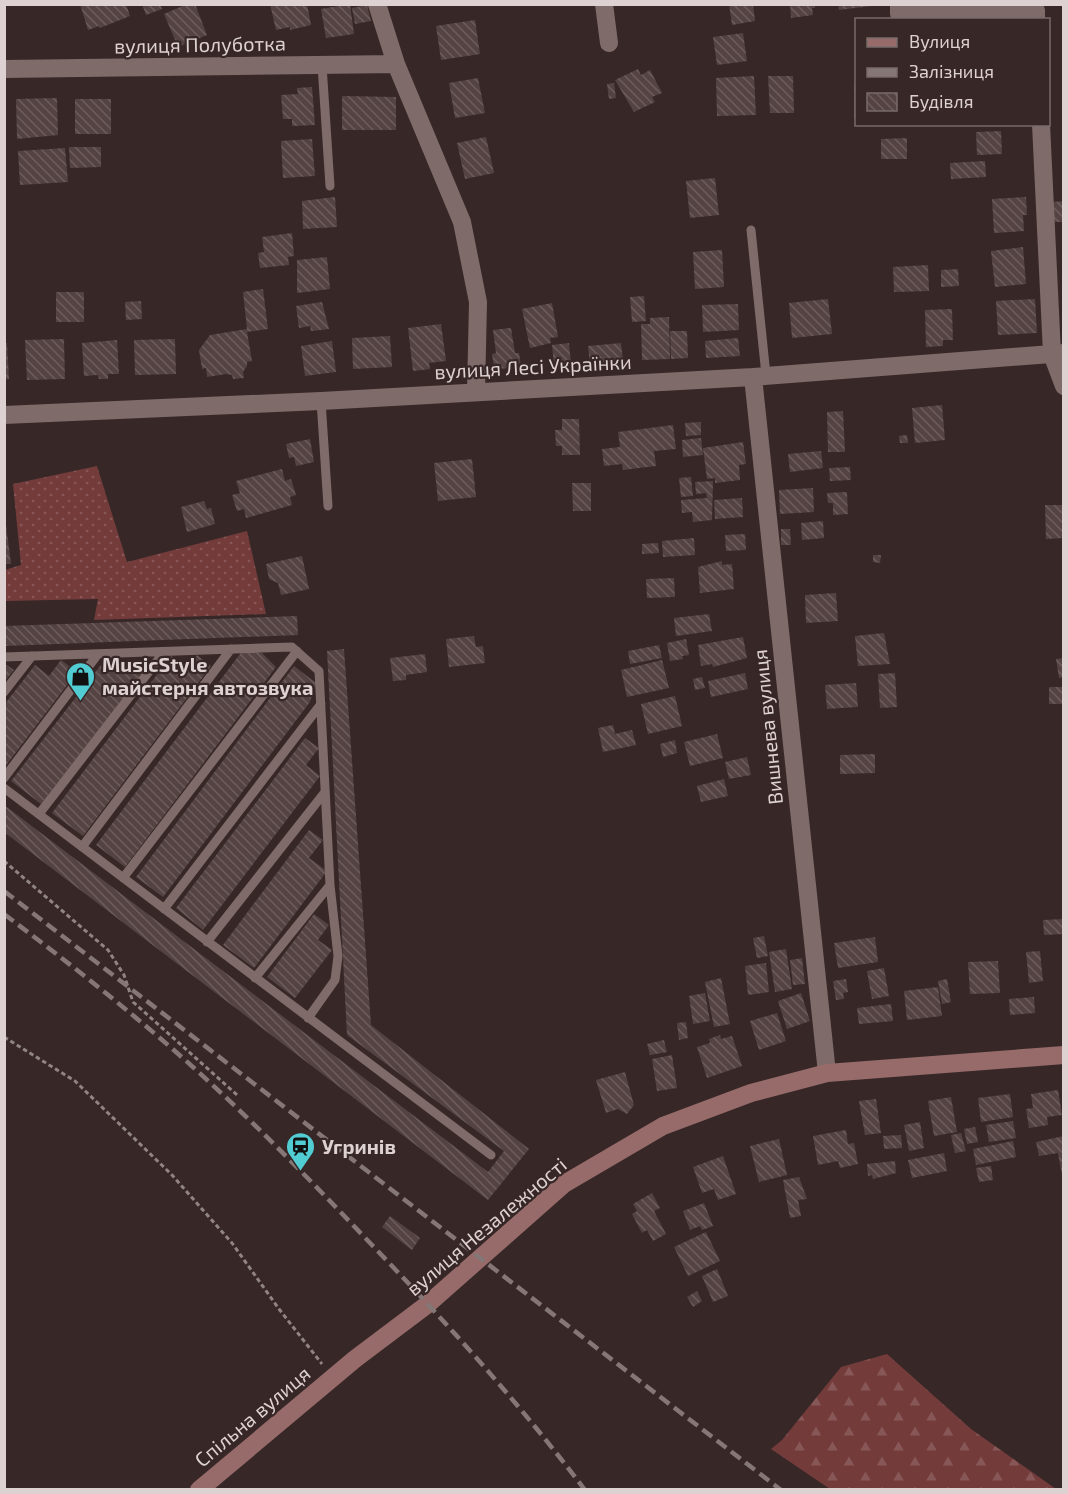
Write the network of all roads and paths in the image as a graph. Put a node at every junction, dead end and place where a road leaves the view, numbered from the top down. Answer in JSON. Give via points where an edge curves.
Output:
{"nodes":[{"id":1,"x":377,"y":4,"type":"edge"},
{"id":2,"x":604,"y":4,"type":"edge"},
{"id":3,"x":899,"y":4,"type":"edge"},
{"id":4,"x":1036,"y":18,"type":"edge"},
{"id":5,"x":609,"y":43,"type":"dead end"},
{"id":6,"x":396,"y":64,"type":"junction"},
{"id":7,"x":322,"y":65,"type":"junction"},
{"id":8,"x":4,"y":69,"type":"edge"},
{"id":9,"x":1041,"y":126,"type":"edge"},
{"id":10,"x":330,"y":186,"type":"dead end"},
{"id":11,"x":751,"y":230,"type":"dead end"},
{"id":12,"x":1058,"y":353,"type":"edge"},
{"id":13,"x":759,"y":376,"type":"junction"},
{"id":14,"x":1064,"y":386,"type":"edge"},
{"id":15,"x":476,"y":392,"type":"junction"},
{"id":16,"x":321,"y":401,"type":"junction"},
{"id":17,"x":4,"y":415,"type":"edge"},
{"id":18,"x":328,"y":506,"type":"dead end"},
{"id":19,"x":231,"y":649,"type":"junction"},
{"id":20,"x":297,"y":651,"type":"junction"},
{"id":21,"x":164,"y":652,"type":"junction"},
{"id":22,"x":98,"y":654,"type":"junction"},
{"id":23,"x":32,"y":656,"type":"junction"},
{"id":24,"x":4,"y":657,"type":"edge"},
{"id":25,"x":4,"y":692,"type":"edge"},
{"id":26,"x":321,"y":704,"type":"junction"},
{"id":27,"x":4,"y":778,"type":"edge"},
{"id":28,"x":4,"y":788,"type":"edge"},
{"id":29,"x":325,"y":792,"type":"junction"},
{"id":30,"x":39,"y":814,"type":"junction"},
{"id":31,"x":82,"y":847,"type":"junction"},
{"id":32,"x":4,"y":861,"type":"edge"},
{"id":33,"x":123,"y":878,"type":"junction"},
{"id":34,"x":330,"y":885,"type":"junction"},
{"id":35,"x":164,"y":909,"type":"junction"},
{"id":36,"x":207,"y":942,"type":"junction"},
{"id":37,"x":255,"y":978,"type":"junction"},
{"id":38,"x":308,"y":1018,"type":"junction"},
{"id":39,"x":4,"y":1036,"type":"edge"},
{"id":40,"x":1064,"y":1055,"type":"edge"},
{"id":41,"x":827,"y":1073,"type":"junction"},
{"id":42,"x":237,"y":1095,"type":"dead end"},
{"id":43,"x":491,"y":1155,"type":"dead end"},
{"id":44,"x":333,"y":1377,"type":"junction"},
{"id":45,"x":200,"y":1490,"type":"edge"}],
"edges":[{"from":1,"to":6,"type":"street"},
{"from":2,"to":5,"type":"street"},
{"from":3,"to":4,"type":"street","via":[[899,14],[1036,10]]},
{"from":6,"to":7,"type":"street","name":"вулиця Полуботка"},
{"from":6,"to":15,"type":"street","via":[[462,222],[478,302]]},
{"from":7,"to":8,"type":"street","name":"вулиця Полуботка"},
{"from":7,"to":10,"type":"lane"},
{"from":9,"to":12,"type":"street"},
{"from":11,"to":13,"type":"lane"},
{"from":12,"to":13,"type":"street","name":"вулиця Лесі Українки"},
{"from":12,"to":14,"type":"street"},
{"from":13,"to":15,"type":"street","name":"вулиця Лесі Українки"},
{"from":13,"to":41,"type":"street","name":"Вишнева вулиця"},
{"from":15,"to":16,"type":"street","name":"вулиця Лесі Українки"},
{"from":16,"to":17,"type":"street","name":"вулиця Лесі Українки"},
{"from":16,"to":18,"type":"lane"},
{"from":19,"to":20,"type":"lane","via":[[292,647]]},
{"from":19,"to":21,"type":"lane"},
{"from":19,"to":31,"type":"lane"},
{"from":20,"to":26,"type":"lane","via":[[319,671]]},
{"from":20,"to":33,"type":"lane"},
{"from":21,"to":22,"type":"lane"},
{"from":21,"to":30,"type":"lane"},
{"from":22,"to":23,"type":"lane"},
{"from":22,"to":27,"type":"lane"},
{"from":23,"to":24,"type":"lane"},
{"from":23,"to":25,"type":"lane"},
{"from":26,"to":29,"type":"lane"},
{"from":26,"to":35,"type":"lane"},
{"from":28,"to":30,"type":"lane"},
{"from":29,"to":34,"type":"lane"},
{"from":29,"to":36,"type":"lane"},
{"from":30,"to":31,"type":"lane"},
{"from":31,"to":33,"type":"lane"},
{"from":32,"to":42,"type":"path","via":[[108,950],[124,975],[133,1002]]},
{"from":33,"to":35,"type":"lane"},
{"from":34,"to":37,"type":"lane"},
{"from":34,"to":38,"type":"lane","via":[[338,956],[335,980]]},
{"from":35,"to":36,"type":"lane"},
{"from":36,"to":37,"type":"lane"},
{"from":37,"to":38,"type":"lane"},
{"from":38,"to":43,"type":"lane"},
{"from":39,"to":44,"type":"path","via":[[75,1081],[172,1175],[232,1243]]},
{"from":40,"to":41,"type":"street","name":"вулиця Незалежності"},
{"from":41,"to":44,"type":"street","name":"вулиця Незалежності","via":[[751,1093],[663,1126],[564,1184],[429,1304]]},
{"from":44,"to":45,"type":"street","name":"Спільна вулиця"}]}
